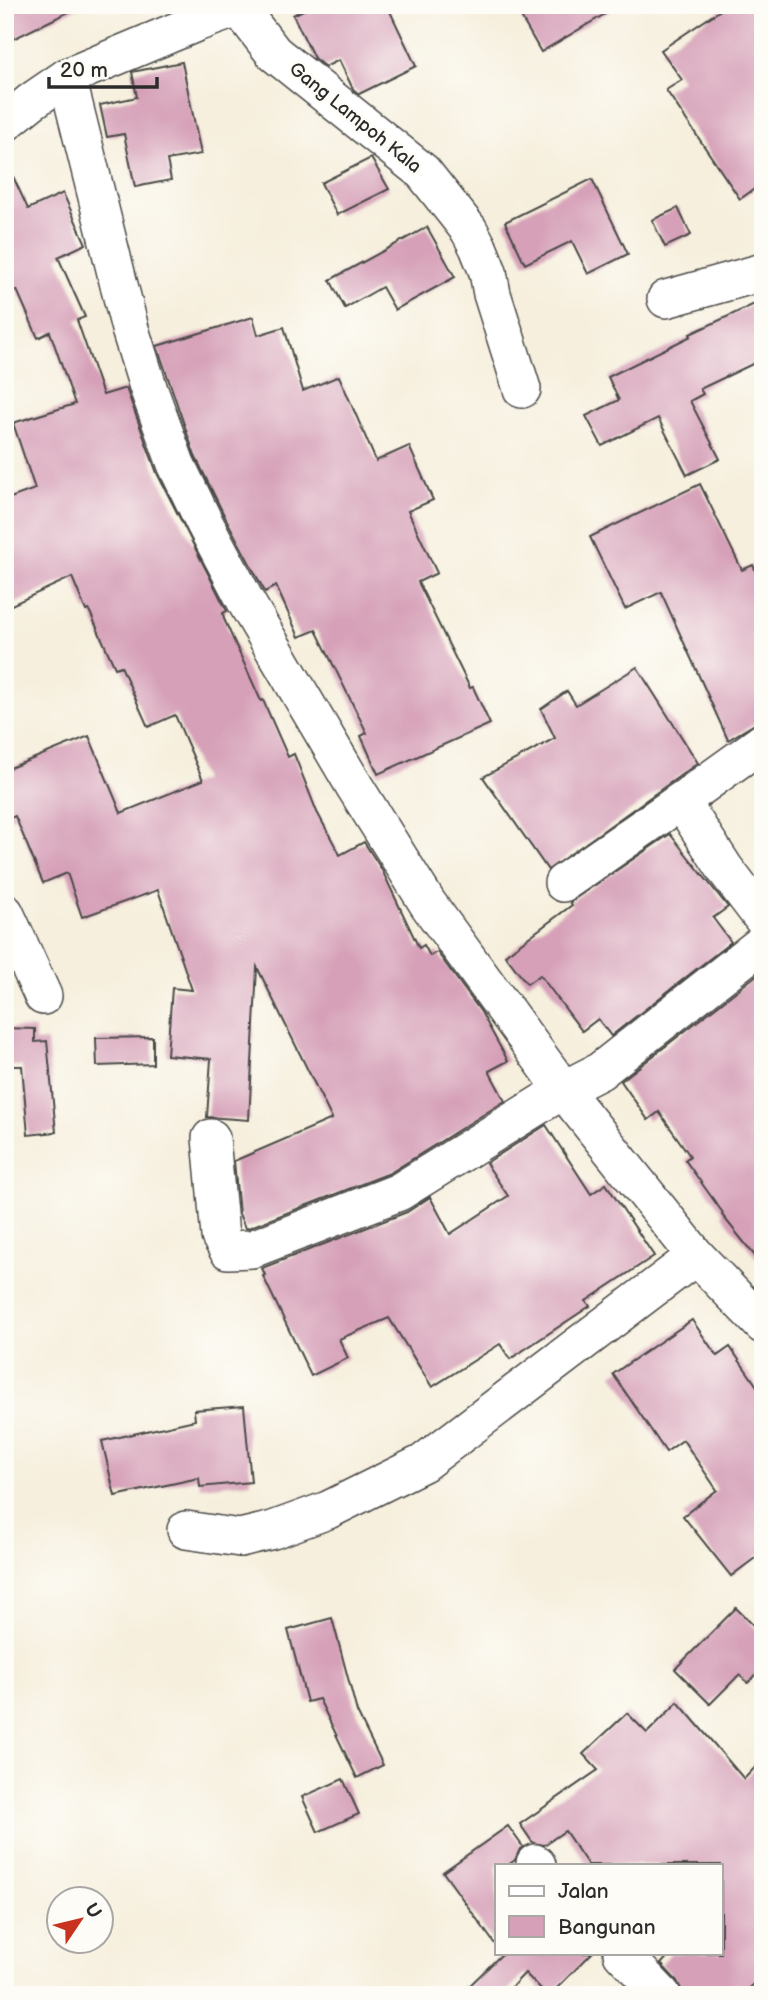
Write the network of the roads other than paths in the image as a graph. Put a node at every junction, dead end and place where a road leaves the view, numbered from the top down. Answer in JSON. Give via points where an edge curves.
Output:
{"nodes":[{"id":1,"x":243,"y":7,"type":"edge"},
{"id":2,"x":193,"y":14,"type":"edge"},
{"id":3,"x":67,"y":77,"type":"junction"},
{"id":4,"x":5,"y":123,"type":"edge"},
{"id":5,"x":763,"y":272,"type":"edge"},
{"id":6,"x":666,"y":299,"type":"dead end"},
{"id":7,"x":522,"y":389,"type":"dead end"},
{"id":8,"x":763,"y":742,"type":"edge"},
{"id":9,"x":681,"y":801,"type":"junction"},
{"id":10,"x":563,"y":883,"type":"dead end"},
{"id":11,"x":5,"y":913,"type":"edge"},
{"id":12,"x":763,"y":919,"type":"edge"},
{"id":13,"x":763,"y":943,"type":"edge"},
{"id":14,"x":43,"y":996,"type":"dead end"},
{"id":15,"x":564,"y":1090,"type":"junction"},
{"id":16,"x":211,"y":1138,"type":"dead end"},
{"id":17,"x":696,"y":1256,"type":"junction"},
{"id":18,"x":763,"y":1325,"type":"edge"},
{"id":19,"x":186,"y":1530,"type":"dead end"},
{"id":20,"x":623,"y":1954,"type":"edge"},
{"id":21,"x":662,"y":1995,"type":"edge"}],
"edges":[{"from":1,"to":2,"type":"street"},
{"from":1,"to":7,"type":"street","name":"Gang Lampoh Kala","via":[[274,52],[423,172],[469,230],[488,272]]},
{"from":2,"to":3,"type":"street"},
{"from":3,"to":4,"type":"street"},
{"from":3,"to":15,"type":"street","via":[[130,329],[176,464],[205,524],[246,602],[428,904]]},
{"from":5,"to":6,"type":"street"},
{"from":8,"to":9,"type":"street"},
{"from":9,"to":10,"type":"street"},
{"from":9,"to":12,"type":"street"},
{"from":11,"to":14,"type":"street"},
{"from":13,"to":15,"type":"street","via":[[600,1071]]},
{"from":15,"to":16,"type":"street","via":[[400,1192],[252,1249],[228,1250],[220,1236]]},
{"from":15,"to":17,"type":"street"},
{"from":17,"to":18,"type":"street"},
{"from":17,"to":19,"type":"street","via":[[413,1468],[328,1510],[273,1530],[240,1538]]},
{"from":20,"to":21,"type":"street"}]}
